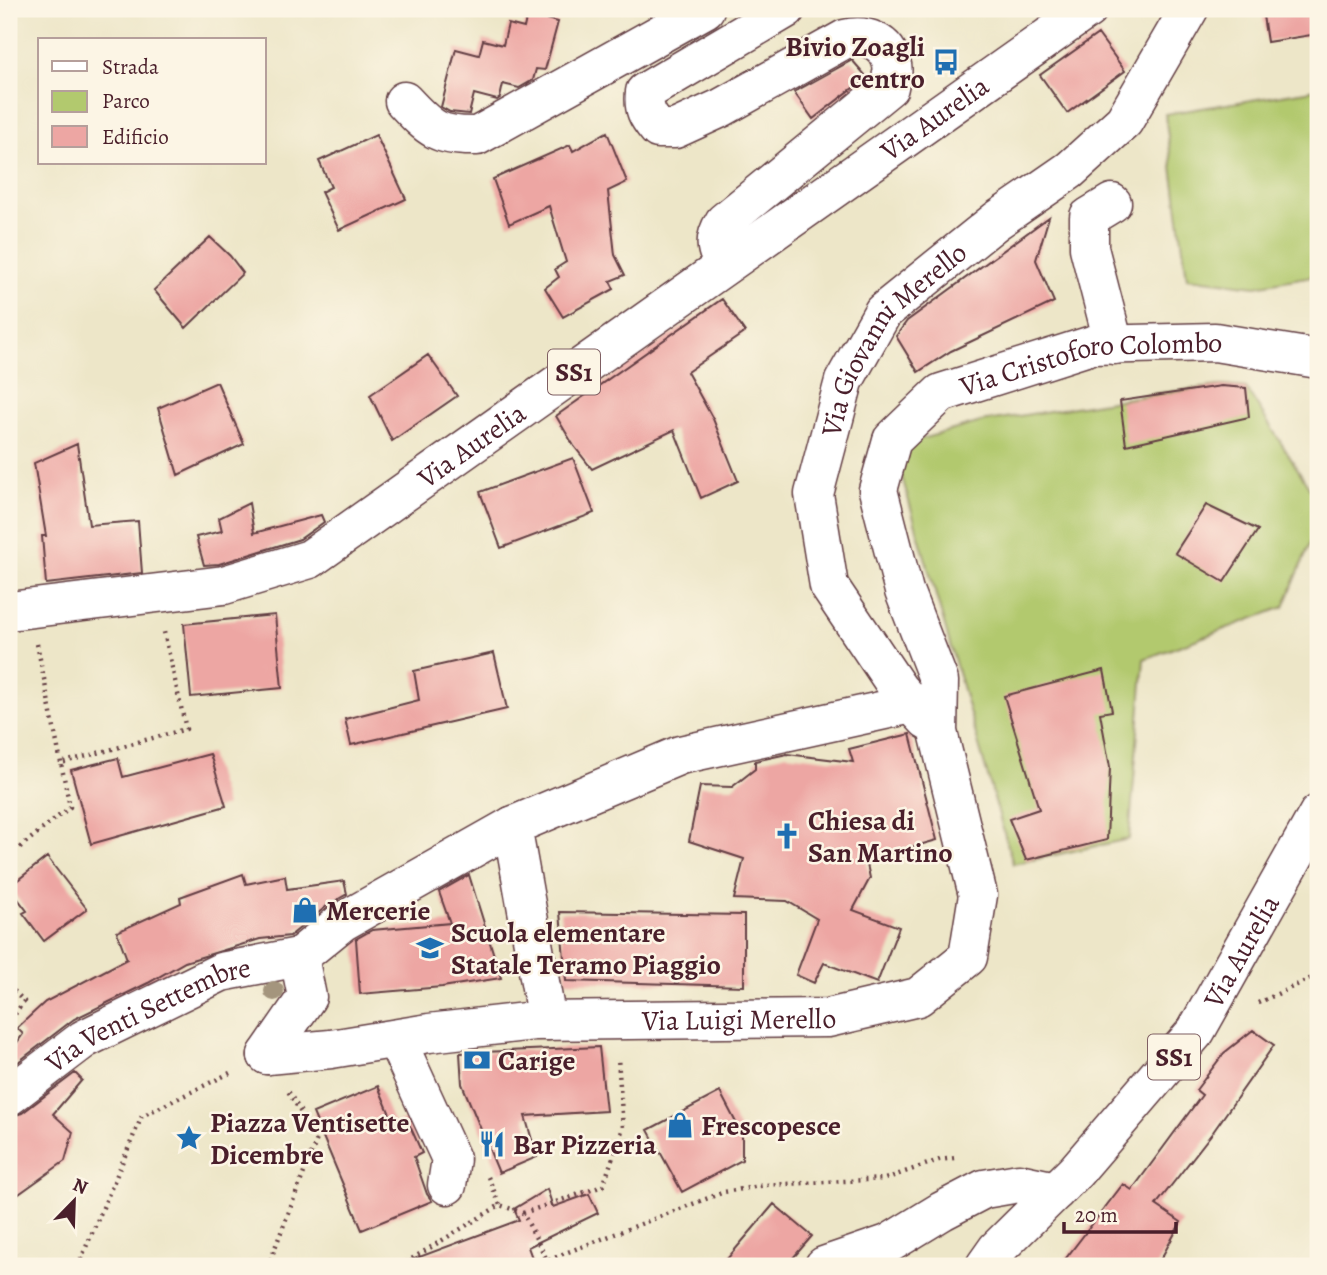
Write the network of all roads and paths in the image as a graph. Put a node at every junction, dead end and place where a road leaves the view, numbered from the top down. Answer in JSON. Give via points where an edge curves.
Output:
{"nodes":[{"id":1,"x":705,"y":9,"type":"edge"},
{"id":2,"x":786,"y":9,"type":"edge"},
{"id":3,"x":1088,"y":9,"type":"edge"},
{"id":4,"x":1189,"y":9,"type":"edge"},
{"id":5,"x":404,"y":101,"type":"dead end"},
{"id":6,"x":1112,"y":203,"type":"dead end"},
{"id":7,"x":725,"y":265,"type":"junction"},
{"id":8,"x":1114,"y":345,"type":"junction"},
{"id":9,"x":1316,"y":358,"type":"edge"},
{"id":10,"x":155,"y":593,"type":"junction"},
{"id":11,"x":19,"y":610,"type":"edge"},
{"id":12,"x":912,"y":704,"type":"junction"},
{"id":13,"x":938,"y":732,"type":"junction"},
{"id":14,"x":61,"y":763,"type":"junction"},
{"id":15,"x":1318,"y":814,"type":"edge"},
{"id":16,"x":512,"y":826,"type":"junction"},
{"id":17,"x":9,"y":856,"type":"edge"},
{"id":18,"x":299,"y":957,"type":"junction"},
{"id":19,"x":9,"y":986,"type":"edge"},
{"id":20,"x":616,"y":1020,"type":"junction"},
{"id":21,"x":547,"y":1021,"type":"junction"},
{"id":22,"x":9,"y":1023,"type":"edge"},
{"id":23,"x":396,"y":1039,"type":"junction"},
{"id":24,"x":267,"y":1055,"type":"junction"},
{"id":25,"x":9,"y":1096,"type":"edge"},
{"id":26,"x":960,"y":1158,"type":"dead end"},
{"id":27,"x":447,"y":1185,"type":"dead end"},
{"id":28,"x":1056,"y":1191,"type":"junction"},
{"id":29,"x":523,"y":1213,"type":"junction"},
{"id":30,"x":78,"y":1266,"type":"edge"},
{"id":31,"x":268,"y":1266,"type":"edge"},
{"id":32,"x":400,"y":1266,"type":"edge"},
{"id":33,"x":824,"y":1266,"type":"edge"},
{"id":34,"x":985,"y":1266,"type":"edge"}],
"edges":[{"from":1,"to":5,"type":"street","via":[[477,136],[452,137],[428,126]]},
{"from":2,"to":7,"type":"street","via":[[645,92],[647,116],[658,129],[675,129],[721,108],[859,35],[876,40],[887,52],[893,66],[889,87],[724,222],[716,235],[716,252]]},
{"from":3,"to":7,"type":"street","name":"Via Aurelia","number":"SS1"},
{"from":4,"to":12,"type":"street","name":"Via Giovanni Merello","via":[[1124,121],[1070,170],[996,221],[883,312],[844,381],[814,494],[829,586]]},
{"from":6,"to":8,"type":"street","via":[[1090,217],[1089,248]]},
{"from":7,"to":10,"type":"street","name":"Via Aurelia","number":"SS1","via":[[310,559],[224,585]]},
{"from":8,"to":9,"type":"street","name":"Via Cristoforo Colombo","via":[[1214,342]]},
{"from":8,"to":13,"type":"street","name":"Via Cristoforo Colombo","via":[[1092,345],[941,393],[892,440],[878,490],[904,591],[939,681]]},
{"from":10,"to":11,"type":"street","name":"Via Aurelia","number":"SS1"},
{"from":10,"to":14,"type":"path","via":[[186,729]]},
{"from":11,"to":14,"type":"path"},
{"from":12,"to":13,"type":"street","name":"Via Giovanni Merello"},
{"from":12,"to":16,"type":"street","via":[[680,755]]},
{"from":13,"to":20,"type":"street","name":"Via Luigi Merello","via":[[978,895],[968,957],[918,997],[828,1018]]},
{"from":14,"to":17,"type":"path","via":[[70,807]]},
{"from":15,"to":28,"type":"street","name":"Via Aurelia","number":"SS1","via":[[1196,1031]]},
{"from":16,"to":18,"type":"street","via":[[342,922]]},
{"from":16,"to":21,"type":"street"},
{"from":18,"to":24,"type":"street","via":[[307,997]]},
{"from":18,"to":25,"type":"street","name":"Via Venti Settembre","via":[[221,972],[84,1039]]},
{"from":19,"to":22,"type":"path","via":[[24,1001]]},
{"from":20,"to":21,"type":"street","name":"Via Luigi Merello"},
{"from":20,"to":29,"type":"path","via":[[623,1128],[603,1186]]},
{"from":21,"to":23,"type":"street","name":"Via Luigi Merello"},
{"from":23,"to":24,"type":"street","name":"Via Luigi Merello"},
{"from":23,"to":27,"type":"street","via":[[451,1159]]},
{"from":24,"to":30,"type":"path","via":[[142,1116]]},
{"from":24,"to":31,"type":"path","via":[[317,1139]]},
{"from":26,"to":29,"type":"path","via":[[939,1160],[886,1179],[766,1185],[724,1192],[547,1260]]},
{"from":28,"to":33,"type":"street","via":[[1019,1183],[984,1189],[888,1244]]},
{"from":28,"to":34,"type":"street","name":"Via Aurelia","number":"SS1"},
{"from":29,"to":32,"type":"path","via":[[499,1205]]}]}
